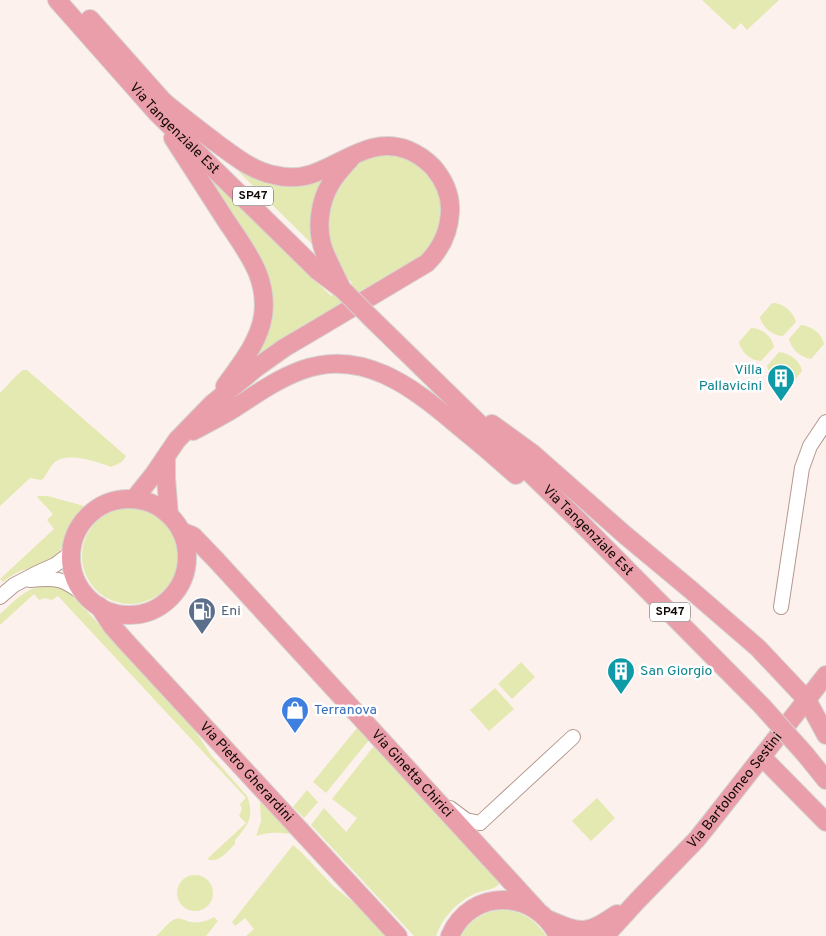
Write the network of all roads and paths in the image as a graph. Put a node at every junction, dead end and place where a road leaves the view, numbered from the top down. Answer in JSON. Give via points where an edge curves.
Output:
{"nodes":[{"id":1,"x":57,"y":0,"type":"edge"},
{"id":2,"x":73,"y":0,"type":"edge"},
{"id":3,"x":160,"y":107,"type":"junction"},
{"id":4,"x":354,"y":154,"type":"junction"},
{"id":5,"x":342,"y":289,"type":"junction"},
{"id":6,"x":455,"y":400,"type":"junction"},
{"id":7,"x":212,"y":404,"type":"junction"},
{"id":8,"x":826,"y":424,"type":"edge"},
{"id":9,"x":178,"y":440,"type":"junction"},
{"id":10,"x":166,"y":457,"type":"junction"},
{"id":11,"x":134,"y":499,"type":"junction"},
{"id":12,"x":169,"y":515,"type":"junction"},
{"id":13,"x":577,"y":519,"type":"junction"},
{"id":14,"x":181,"y":531,"type":"junction"},
{"id":15,"x":72,"y":552,"type":"junction"},
{"id":16,"x":22,"y":580,"type":"junction"},
{"id":17,"x":0,"y":597,"type":"edge"},
{"id":18,"x":92,"y":601,"type":"junction"},
{"id":19,"x":781,"y":607,"type":"dead end"},
{"id":20,"x":826,"y":675,"type":"edge"},
{"id":21,"x":807,"y":700,"type":"junction"},
{"id":22,"x":788,"y":724,"type":"junction"},
{"id":23,"x":824,"y":732,"type":"edge"},
{"id":24,"x":573,"y":737,"type":"dead end"},
{"id":25,"x":762,"y":757,"type":"junction"},
{"id":26,"x":826,"y":780,"type":"edge"},
{"id":27,"x":441,"y":804,"type":"junction"},
{"id":28,"x":826,"y":822,"type":"edge"},
{"id":29,"x":480,"y":823,"type":"junction"},
{"id":30,"x":488,"y":856,"type":"junction"},
{"id":31,"x":637,"y":901,"type":"junction"},
{"id":32,"x":542,"y":915,"type":"junction"},
{"id":33,"x":398,"y":936,"type":"edge"},
{"id":34,"x":450,"y":936,"type":"edge"},
{"id":35,"x":558,"y":936,"type":"edge"},
{"id":36,"x":605,"y":936,"type":"edge"}],
"edges":[{"from":1,"to":3,"type":"main road","name":"Via Tangenziale Est","number":"SP47"},
{"from":2,"to":3,"type":"main road","name":"Via Tangenziale Est","number":"SP47"},
{"from":3,"to":4,"type":"main road","via":[[264,173],[304,176]]},
{"from":3,"to":5,"type":"main road","name":"Via Tangenziale Est","number":"SP47","via":[[199,141]]},
{"from":3,"to":7,"type":"main road","via":[[254,265],[262,289],[264,303],[260,329],[250,350]]},
{"from":4,"to":5,"type":"main road","via":[[330,185],[320,219],[320,238]]},
{"from":4,"to":7,"type":"main road","via":[[377,146],[403,148],[432,166],[444,183],[450,206],[447,229],[439,249],[427,263],[284,348]]},
{"from":5,"to":6,"type":"main road","name":"Via Tangenziale Est","number":"SP47","bridge":true},
{"from":6,"to":13,"type":"main road","name":"Via Tangenziale Est","number":"SP47"},
{"from":6,"to":21,"type":"main road","via":[[532,453],[758,648]]},
{"from":7,"to":9,"type":"main road"},
{"from":8,"to":19,"type":"street","via":[[810,446],[802,468]]},
{"from":9,"to":10,"type":"main road"},
{"from":9,"to":13,"type":"main road","via":[[300,370],[321,365],[357,365],[379,372],[420,396],[541,496]]},
{"from":10,"to":11,"type":"main road"},
{"from":10,"to":12,"type":"main road"},
{"from":11,"to":12,"type":"main road","via":[[153,504]]},
{"from":11,"to":15,"type":"main road","via":[[108,503],[92,513],[76,534]]},
{"from":12,"to":14,"type":"main road"},
{"from":13,"to":26,"type":"main road","name":"Via Tangenziale Est","number":"SP47","bridge":true,"via":[[762,706]]},
{"from":14,"to":18,"type":"main road","via":[[187,550],[186,570],[178,588],[164,603],[156,609],[127,615],[108,611]]},
{"from":14,"to":27,"type":"main road","name":"Via Ginetta Chirici","via":[[193,536],[217,561]]},
{"from":15,"to":16,"type":"street","via":[[54,565]]},
{"from":15,"to":18,"type":"main road","via":[[76,580]]},
{"from":16,"to":17,"type":"street"},
{"from":16,"to":18,"type":"street","via":[[45,578],[63,581]]},
{"from":18,"to":33,"type":"main road","name":"Via Pietro Gherardini"},
{"from":20,"to":21,"type":"main road","name":"Via Bartolomeo Sestini"},
{"from":21,"to":22,"type":"main road","name":"Via Bartolomeo Sestini"},
{"from":21,"to":23,"type":"main road"},
{"from":22,"to":23,"type":"main road","via":[[809,723]]},
{"from":22,"to":25,"type":"main road","name":"Via Bartolomeo Sestini"},
{"from":24,"to":29,"type":"street"},
{"from":25,"to":28,"type":"main road"},
{"from":25,"to":31,"type":"main road","name":"Via Bartolomeo Sestini","via":[[696,839]]},
{"from":27,"to":29,"type":"street","via":[[466,820]]},
{"from":27,"to":30,"type":"main road","name":"Via Ginetta Chirici"},
{"from":29,"to":30,"type":"street"},
{"from":30,"to":32,"type":"main road","name":"Via Ginetta Chirici"},
{"from":31,"to":32,"type":"main road","via":[[599,926],[586,930],[569,928]]},
{"from":31,"to":36,"type":"main road"},
{"from":32,"to":34,"type":"main road","via":[[526,904],[499,900],[474,908],[463,916]]},
{"from":32,"to":35,"type":"main road","name":"Via Ginetta Chirici"}]}
